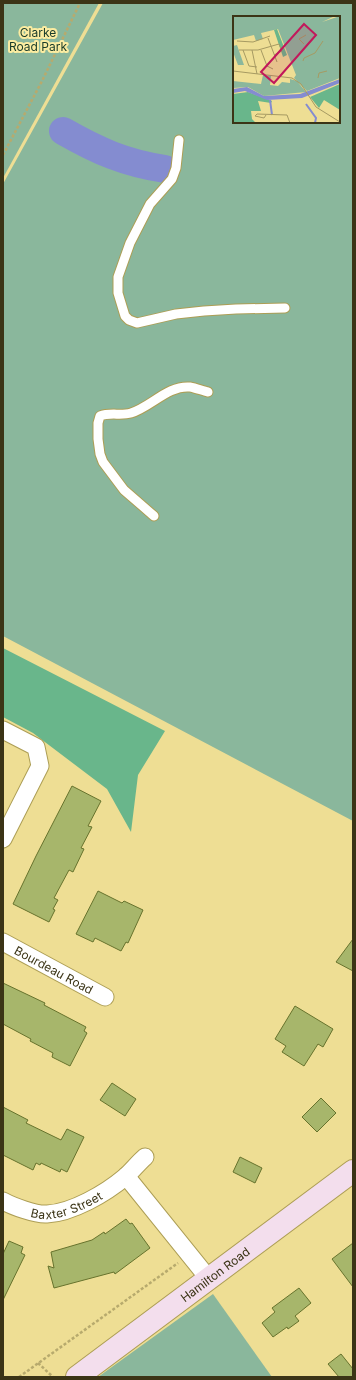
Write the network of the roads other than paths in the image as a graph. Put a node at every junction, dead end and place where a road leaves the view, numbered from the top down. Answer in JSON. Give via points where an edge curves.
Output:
{"nodes":[{"id":1,"x":179,"y":140,"type":"dead end"},
{"id":2,"x":285,"y":308,"type":"dead end"},
{"id":3,"x":208,"y":392,"type":"dead end"},
{"id":4,"x":154,"y":516,"type":"dead end"},
{"id":5,"x":3,"y":730,"type":"edge"},
{"id":6,"x":3,"y":839,"type":"edge"},
{"id":7,"x":3,"y":942,"type":"edge"},
{"id":8,"x":105,"y":997,"type":"dead end"},
{"id":9,"x":145,"y":1157,"type":"dead end"},
{"id":10,"x":353,"y":1171,"type":"edge"},
{"id":11,"x":126,"y":1176,"type":"junction"},
{"id":12,"x":3,"y":1201,"type":"edge"},
{"id":13,"x":209,"y":1279,"type":"junction"},
{"id":14,"x":77,"y":1377,"type":"edge"}],
"edges":[{"from":1,"to":2,"type":"lane","via":[[172,179],[150,204],[130,243],[118,277],[118,293],[125,316],[137,322],[204,311]]},
{"from":3,"to":4,"type":"lane","via":[[190,387],[177,388],[138,411],[116,415],[106,413],[100,416],[98,438],[103,462],[124,490]]},
{"from":5,"to":6,"type":"street","via":[[36,747],[40,766]]},
{"from":7,"to":8,"type":"street","name":"Bourdeau Road"},
{"from":9,"to":11,"type":"street","name":"Baxter Street"},
{"from":10,"to":13,"type":"main road","name":"Hamilton Road"},
{"from":11,"to":12,"type":"street","name":"Baxter Street","via":[[96,1196],[68,1210],[45,1215],[13,1207]]},
{"from":11,"to":13,"type":"street"},
{"from":13,"to":14,"type":"main road","name":"Hamilton Road"}]}
